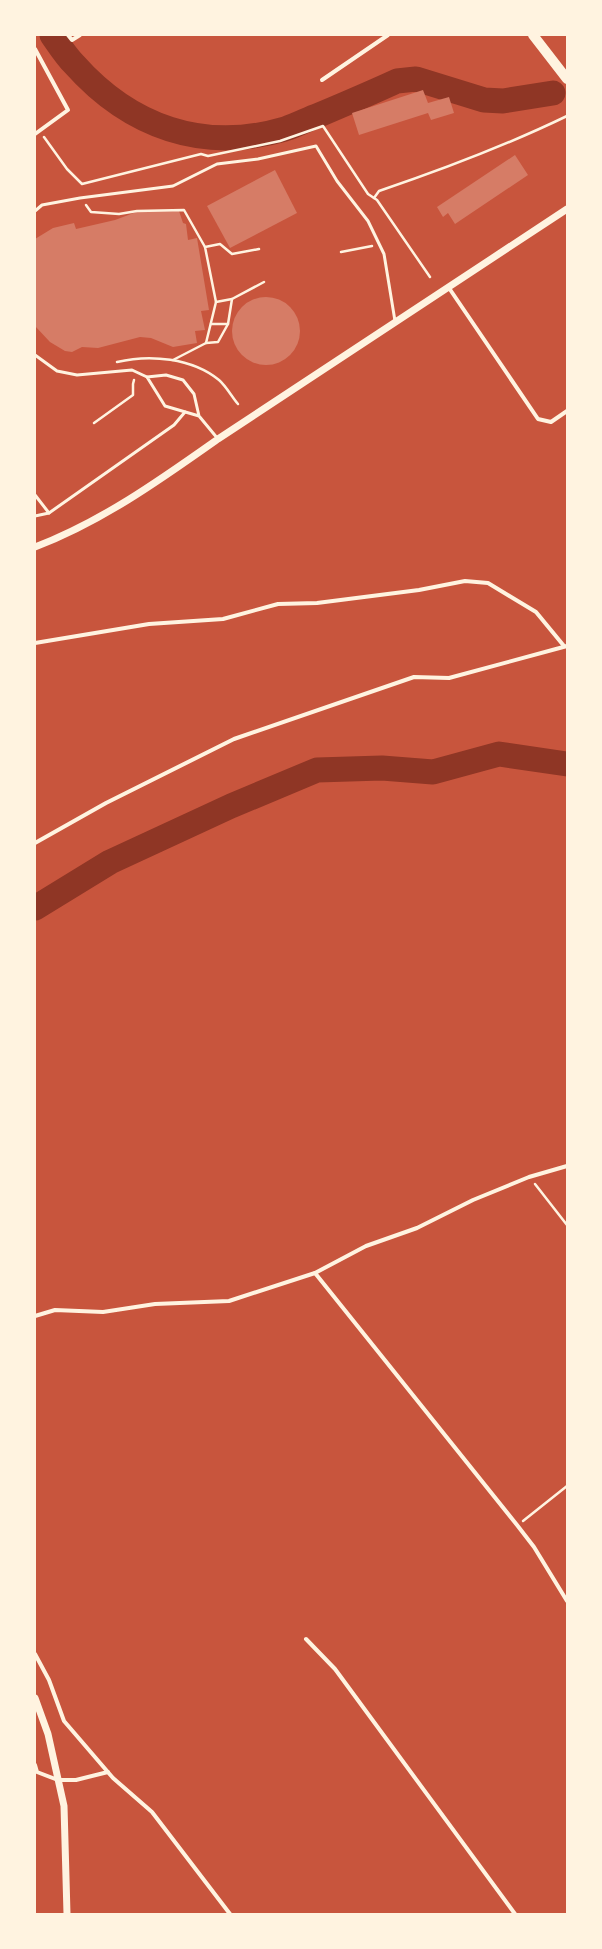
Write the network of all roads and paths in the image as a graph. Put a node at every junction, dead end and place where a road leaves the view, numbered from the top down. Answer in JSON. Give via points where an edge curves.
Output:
{"nodes":[{"id":1,"x":68,"y":35,"type":"edge"},
{"id":2,"x":80,"y":35,"type":"edge"},
{"id":3,"x":388,"y":35,"type":"edge"},
{"id":4,"x":533,"y":35,"type":"edge"},
{"id":5,"x":35,"y":50,"type":"edge"},
{"id":6,"x":567,"y":79,"type":"edge"},
{"id":7,"x":322,"y":80,"type":"dead end"},
{"id":8,"x":567,"y":116,"type":"edge"},
{"id":9,"x":37,"y":132,"type":"edge"},
{"id":10,"x":80,"y":198,"type":"junction"},
{"id":11,"x":374,"y":198,"type":"junction"},
{"id":12,"x":567,"y":209,"type":"edge"},
{"id":13,"x":35,"y":211,"type":"edge"},
{"id":14,"x":379,"y":244,"type":"junction"},
{"id":15,"x":205,"y":247,"type":"junction"},
{"id":16,"x":260,"y":249,"type":"dead end"},
{"id":17,"x":341,"y":252,"type":"dead end"},
{"id":18,"x":430,"y":277,"type":"dead end"},
{"id":19,"x":264,"y":282,"type":"dead end"},
{"id":20,"x":449,"y":288,"type":"junction"},
{"id":21,"x":232,"y":300,"type":"junction"},
{"id":22,"x":216,"y":302,"type":"junction"},
{"id":23,"x":396,"y":322,"type":"junction"},
{"id":24,"x":211,"y":324,"type":"junction"},
{"id":25,"x":228,"y":324,"type":"junction"},
{"id":26,"x":206,"y":342,"type":"junction"},
{"id":27,"x":35,"y":356,"type":"edge"},
{"id":28,"x":143,"y":359,"type":"dead end"},
{"id":29,"x":172,"y":360,"type":"dead end"},
{"id":30,"x":138,"y":372,"type":"junction"},
{"id":31,"x":147,"y":377,"type":"junction"},
{"id":32,"x":567,"y":410,"type":"edge"},
{"id":33,"x":185,"y":412,"type":"junction"},
{"id":34,"x":199,"y":416,"type":"junction"},
{"id":35,"x":94,"y":423,"type":"dead end"},
{"id":36,"x":218,"y":439,"type":"junction"},
{"id":37,"x":35,"y":495,"type":"edge"},
{"id":38,"x":49,"y":513,"type":"junction"},
{"id":39,"x":35,"y":516,"type":"edge"},
{"id":40,"x":35,"y":547,"type":"edge"},
{"id":41,"x":35,"y":643,"type":"edge"},
{"id":42,"x":566,"y":646,"type":"edge"},
{"id":43,"x":35,"y":843,"type":"edge"},
{"id":44,"x":567,"y":1166,"type":"edge"},
{"id":45,"x":529,"y":1177,"type":"junction"},
{"id":46,"x":567,"y":1225,"type":"edge"},
{"id":47,"x":315,"y":1273,"type":"junction"},
{"id":48,"x":35,"y":1316,"type":"edge"},
{"id":49,"x":567,"y":1486,"type":"edge"},
{"id":50,"x":518,"y":1525,"type":"junction"},
{"id":51,"x":567,"y":1601,"type":"edge"},
{"id":52,"x":306,"y":1639,"type":"dead end"},
{"id":53,"x":35,"y":1654,"type":"edge"},
{"id":54,"x":35,"y":1698,"type":"edge"},
{"id":55,"x":35,"y":1765,"type":"edge"},
{"id":56,"x":108,"y":1772,"type":"junction"},
{"id":57,"x":58,"y":1780,"type":"junction"},
{"id":58,"x":67,"y":1914,"type":"edge"},
{"id":59,"x":230,"y":1914,"type":"edge"},
{"id":60,"x":515,"y":1914,"type":"edge"}],
"edges":[{"from":1,"to":2,"type":"street","via":[[72,40]]},
{"from":3,"to":7,"type":"street"},
{"from":4,"to":6,"type":"main road"},
{"from":5,"to":9,"type":"street","via":[[68,110]]},
{"from":8,"to":11,"type":"path","via":[[460,164],[379,191]]},
{"from":9,"to":11,"type":"path","via":[[82,184],[201,154],[208,156],[280,141],[323,126],[368,194]]},
{"from":10,"to":13,"type":"lane","via":[[42,206]]},
{"from":10,"to":14,"type":"lane","via":[[173,186],[217,164],[258,159],[316,146],[337,181],[368,221]]},
{"from":10,"to":15,"type":"path","via":[[91,212],[120,214],[184,210]]},
{"from":11,"to":18,"type":"path"},
{"from":12,"to":20,"type":"street"},
{"from":14,"to":17,"type":"path"},
{"from":14,"to":23,"type":"lane","via":[[384,254]]},
{"from":15,"to":16,"type":"path","via":[[220,244],[232,254]]},
{"from":15,"to":22,"type":"path"},
{"from":19,"to":21,"type":"path"},
{"from":20,"to":23,"type":"street"},
{"from":20,"to":32,"type":"street","via":[[538,419],[551,422]]},
{"from":21,"to":22,"type":"path"},
{"from":21,"to":25,"type":"path"},
{"from":22,"to":24,"type":"path"},
{"from":23,"to":36,"type":"street"},
{"from":24,"to":25,"type":"path"},
{"from":24,"to":26,"type":"path"},
{"from":25,"to":26,"type":"path","via":[[218,342]]},
{"from":26,"to":29,"type":"path"},
{"from":27,"to":30,"type":"lane","via":[[57,370],[77,374],[132,370]]},
{"from":28,"to":30,"type":"path"},
{"from":30,"to":31,"type":"lane"},
{"from":30,"to":35,"type":"path","via":[[133,384],[133,395]]},
{"from":31,"to":33,"type":"lane","via":[[165,406]]},
{"from":31,"to":34,"type":"lane","via":[[166,375],[183,380],[194,394]]},
{"from":33,"to":34,"type":"lane"},
{"from":33,"to":38,"type":"lane","via":[[174,425]]},
{"from":34,"to":36,"type":"lane"},
{"from":36,"to":40,"type":"street","via":[[161,479],[95,519]]},
{"from":37,"to":38,"type":"lane"},
{"from":38,"to":39,"type":"lane"},
{"from":41,"to":42,"type":"street","via":[[149,624],[223,619],[278,604],[419,590],[465,581],[488,583],[536,612]]},
{"from":42,"to":43,"type":"street","via":[[449,678],[414,677],[234,739],[106,802]]},
{"from":44,"to":45,"type":"street"},
{"from":45,"to":46,"type":"path"},
{"from":45,"to":47,"type":"street","via":[[473,1200],[417,1228],[366,1246]]},
{"from":47,"to":48,"type":"street","via":[[229,1301],[155,1304],[103,1312],[55,1310]]},
{"from":47,"to":50,"type":"street"},
{"from":49,"to":50,"type":"path"},
{"from":50,"to":51,"type":"street"},
{"from":52,"to":60,"type":"street","via":[[335,1669]]},
{"from":53,"to":56,"type":"street","via":[[49,1680],[64,1721]]},
{"from":54,"to":57,"type":"street","via":[[48,1734]]},
{"from":55,"to":57,"type":"street","via":[[37,1772]]},
{"from":56,"to":57,"type":"street","via":[[76,1780]]},
{"from":56,"to":59,"type":"street","via":[[152,1812]]},
{"from":57,"to":58,"type":"street","via":[[64,1806]]}]}
